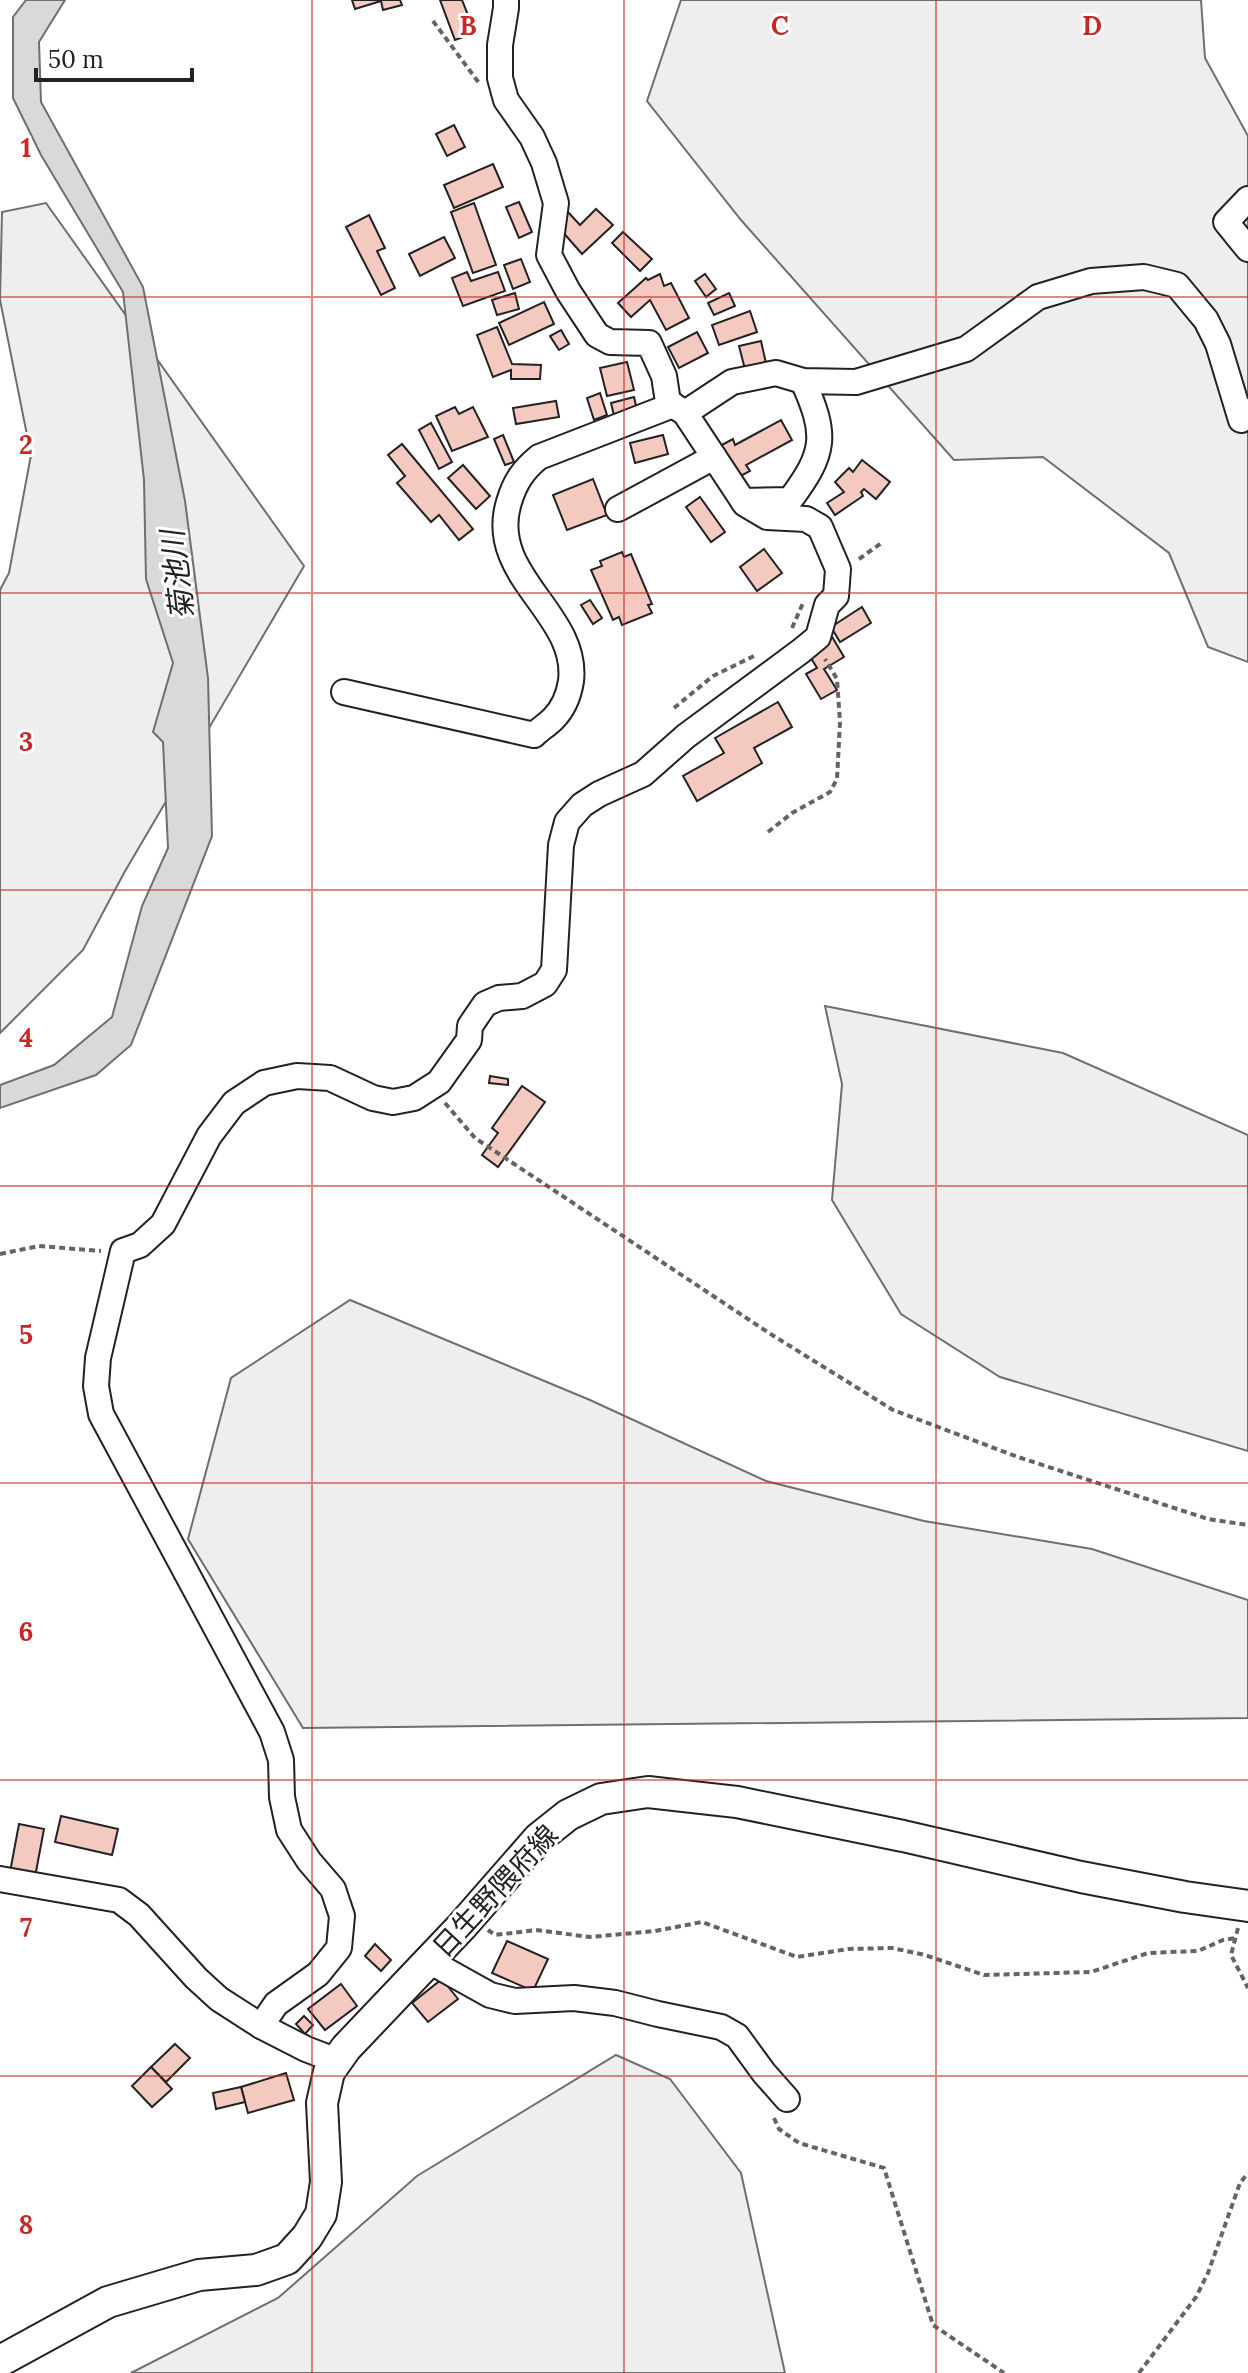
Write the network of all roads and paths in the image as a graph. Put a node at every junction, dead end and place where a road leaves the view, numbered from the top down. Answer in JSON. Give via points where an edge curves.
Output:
{"nodes":[{"id":1,"x":506,"y":0,"type":"edge"},
{"id":2,"x":1248,"y":199,"type":"edge"},
{"id":3,"x":1248,"y":249,"type":"edge"},
{"id":4,"x":803,"y":381,"type":"junction"},
{"id":5,"x":679,"y":409,"type":"junction"},
{"id":6,"x":1248,"y":411,"type":"edge"},
{"id":7,"x":714,"y":457,"type":"junction"},
{"id":8,"x":743,"y":501,"type":"junction"},
{"id":9,"x":618,"y":509,"type":"dead end"},
{"id":10,"x":883,"y":542,"type":"dead end"},
{"id":11,"x":838,"y":569,"type":"junction"},
{"id":12,"x":805,"y":600,"type":"dead end"},
{"id":13,"x":802,"y":636,"type":"junction"},
{"id":14,"x":759,"y":654,"type":"dead end"},
{"id":15,"x":344,"y":692,"type":"dead end"},
{"id":16,"x":674,"y":708,"type":"dead end"},
{"id":17,"x":768,"y":832,"type":"dead end"},
{"id":18,"x":439,"y":1082,"type":"junction"},
{"id":19,"x":123,"y":1251,"type":"junction"},
{"id":20,"x":0,"y":1254,"type":"edge"},
{"id":21,"x":1248,"y":1525,"type":"edge"},
{"id":22,"x":0,"y":1879,"type":"edge"},
{"id":23,"x":1245,"y":1914,"type":"edge"},
{"id":24,"x":470,"y":1917,"type":"junction"},
{"id":25,"x":1235,"y":1938,"type":"junction"},
{"id":26,"x":429,"y":1961,"type":"junction"},
{"id":27,"x":1248,"y":1988,"type":"edge"},
{"id":28,"x":261,"y":2026,"type":"junction"},
{"id":29,"x":337,"y":2061,"type":"junction"},
{"id":30,"x":779,"y":2106,"type":"joint"},
{"id":31,"x":1248,"y":2173,"type":"edge"},
{"id":32,"x":0,"y":2361,"type":"edge"},
{"id":33,"x":1004,"y":2373,"type":"edge"},
{"id":34,"x":1139,"y":2373,"type":"edge"}],
"edges":[{"from":1,"to":5,"type":"street","via":[[500,78],[506,100],[543,160],[556,203],[549,255],[597,335],[610,342],[649,343],[664,376],[668,402]]},
{"from":2,"to":3,"type":"street","via":[[1226,222]]},
{"from":4,"to":5,"type":"street","via":[[776,373],[732,382]]},
{"from":4,"to":6,"type":"street","via":[[856,382],[966,349],[1038,297],[1091,281],[1144,277],[1177,285],[1206,320],[1241,420]]},
{"from":4,"to":8,"type":"street","via":[[821,433],[814,462],[790,500]]},
{"from":5,"to":7,"type":"street"},
{"from":5,"to":15,"type":"street","via":[[539,457],[514,487],[505,517],[506,541],[520,573],[568,647],[572,667],[569,693],[555,717],[534,735]]},
{"from":7,"to":8,"type":"street"},
{"from":7,"to":9,"type":"street"},
{"from":8,"to":11,"type":"street","via":[[767,517],[806,519],[820,527]]},
{"from":10,"to":11,"type":"path"},
{"from":11,"to":13,"type":"street","via":[[836,596],[827,605],[818,637]]},
{"from":12,"to":13,"type":"path"},
{"from":13,"to":17,"type":"path","via":[[837,679],[837,779],[830,792]]},
{"from":13,"to":18,"type":"street","via":[[643,774],[599,794],[567,822],[554,970],[545,984],[522,996],[485,1004],[470,1026],[469,1040]]},
{"from":14,"to":16,"type":"path","via":[[713,676]]},
{"from":18,"to":19,"type":"street","via":[[414,1098],[393,1102],[330,1078],[297,1076],[264,1083],[234,1103],[209,1136],[163,1224],[140,1245]]},
{"from":18,"to":21,"type":"path","via":[[446,1107],[475,1138],[893,1410],[1208,1519]]},
{"from":19,"to":20,"type":"path","via":[[39,1246]]},
{"from":19,"to":28,"type":"street","via":[[98,1358],[101,1414],[272,1732],[281,1760],[289,1830],[333,1889],[342,1916],[339,1948],[318,1974],[276,2004]]},
{"from":22,"to":28,"type":"street","via":[[119,1900],[219,1999]]},
{"from":23,"to":24,"type":"main road","name":"日生野隈府線","via":[[737,1802],[648,1792],[601,1799],[568,1815],[539,1838]]},
{"from":23,"to":25,"type":"path"},
{"from":24,"to":25,"type":"path","via":[[495,1935],[536,1930],[590,1937],[702,1922],[797,1957],[892,1948],[984,1975],[1091,1972],[1148,1953],[1198,1951]]},
{"from":24,"to":26,"type":"main road","name":"日生野隈府線"},
{"from":25,"to":27,"type":"path","via":[[1231,1955]]},
{"from":26,"to":29,"type":"main road","name":"日生野隈府線"},
{"from":26,"to":30,"type":"street","via":[[490,1995],[515,2001],[574,1998],[615,2003],[721,2027],[737,2036],[764,2073]]},
{"from":28,"to":29,"type":"street"},
{"from":29,"to":32,"type":"main road","name":"日生野隈府線","via":[[322,2103],[326,2182],[321,2214],[287,2259],[256,2270],[199,2275],[108,2302]]},
{"from":30,"to":33,"type":"path","via":[[779,2129],[799,2143],[884,2168],[933,2325]]},
{"from":31,"to":34,"type":"path","via":[[1196,2297]]}]}
